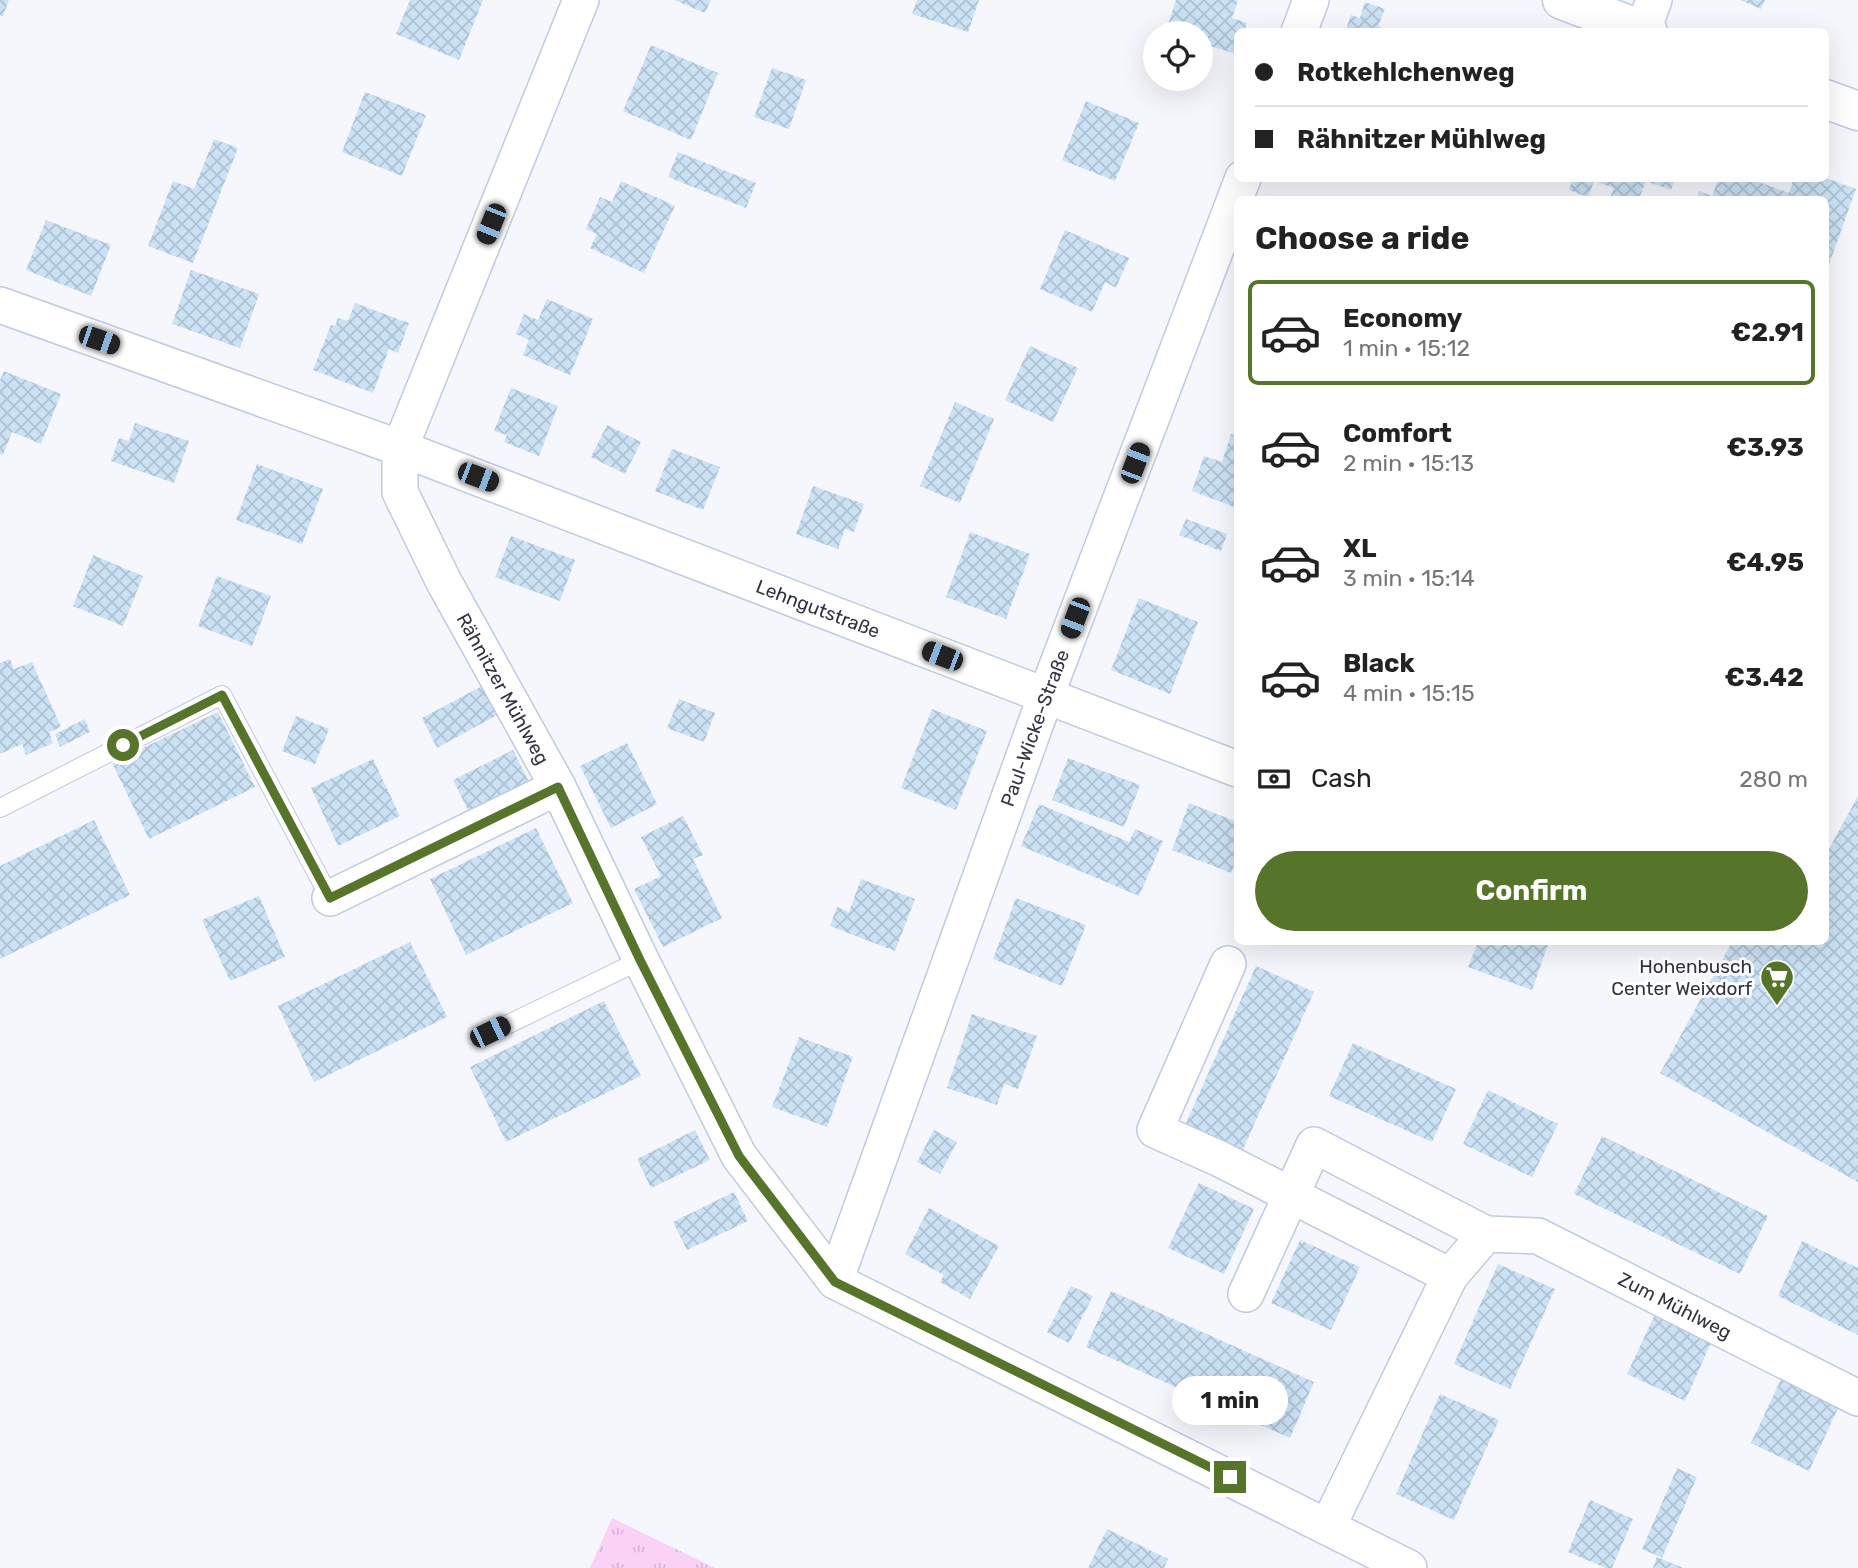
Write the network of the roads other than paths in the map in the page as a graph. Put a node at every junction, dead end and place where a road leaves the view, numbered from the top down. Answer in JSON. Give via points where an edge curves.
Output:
{"nodes":[{"id":1,"x":581,"y":0,"type":"edge"},
{"id":2,"x":1311,"y":0,"type":"edge"},
{"id":3,"x":1562,"y":0,"type":"edge"},
{"id":4,"x":1648,"y":20,"type":"edge"},
{"id":5,"x":1300,"y":28,"type":"edge"},
{"id":6,"x":1829,"y":100,"type":"edge"},
{"id":7,"x":1858,"y":111,"type":"edge"},
{"id":8,"x":1234,"y":202,"type":"edge"},
{"id":9,"x":0,"y":305,"type":"edge"},
{"id":10,"x":400,"y":448,"type":"junction"},
{"id":11,"x":1046,"y":695,"type":"junction"},
{"id":12,"x":1234,"y":768,"type":"edge"},
{"id":13,"x":558,"y":787,"type":"junction"},
{"id":14,"x":0,"y":808,"type":"edge"},
{"id":15,"x":330,"y":898,"type":"joint"},
{"id":16,"x":640,"y":960,"type":"junction"},
{"id":17,"x":1228,"y":964,"type":"dead end"},
{"id":18,"x":490,"y":1032,"type":"dead end"},
{"id":19,"x":1291,"y":1194,"type":"junction"},
{"id":20,"x":1486,"y":1234,"type":"junction"},
{"id":21,"x":1450,"y":1276,"type":"junction"},
{"id":22,"x":835,"y":1282,"type":"junction"},
{"id":23,"x":1245,"y":1294,"type":"dead end"},
{"id":24,"x":1858,"y":1398,"type":"edge"},
{"id":25,"x":1328,"y":1526,"type":"junction"},
{"id":26,"x":1409,"y":1568,"type":"edge"}],
"edges":[{"from":1,"to":10,"type":"street"},
{"from":2,"to":5,"type":"street"},
{"from":3,"to":4,"type":"main road"},
{"from":6,"to":7,"type":"main road"},
{"from":8,"to":11,"type":"street","name":"Paul-Wicke-Straße"},
{"from":9,"to":10,"type":"street"},
{"from":10,"to":11,"type":"street","name":"Lehngutstraße"},
{"from":10,"to":13,"type":"street","name":"Rähnitzer Mühlweg","via":[[400,492],[444,582]]},
{"from":11,"to":12,"type":"street","name":"Lehngutstraße"},
{"from":11,"to":22,"type":"street","name":"Paul-Wicke-Straße"},
{"from":13,"to":15,"type":"street"},
{"from":13,"to":16,"type":"street","name":"Rähnitzer Mühlweg"},
{"from":14,"to":15,"type":"lane","via":[[222,695]]},
{"from":16,"to":18,"type":"lane"},
{"from":16,"to":22,"type":"street","name":"Rähnitzer Mühlweg","via":[[739,1156]]},
{"from":17,"to":19,"type":"street","via":[[1155,1130]]},
{"from":19,"to":20,"type":"street","name":"Zum Mühlweg","via":[[1314,1145]]},
{"from":19,"to":21,"type":"street"},
{"from":19,"to":23,"type":"street","name":"Zum Mühlweg"},
{"from":20,"to":21,"type":"street"},
{"from":20,"to":24,"type":"street","name":"Zum Mühlweg","via":[[1538,1236]]},
{"from":21,"to":25,"type":"street"},
{"from":22,"to":25,"type":"street","name":"Rähnitzer Mühlweg"},
{"from":25,"to":26,"type":"street","name":"Rähnitzer Mühlweg"}]}
